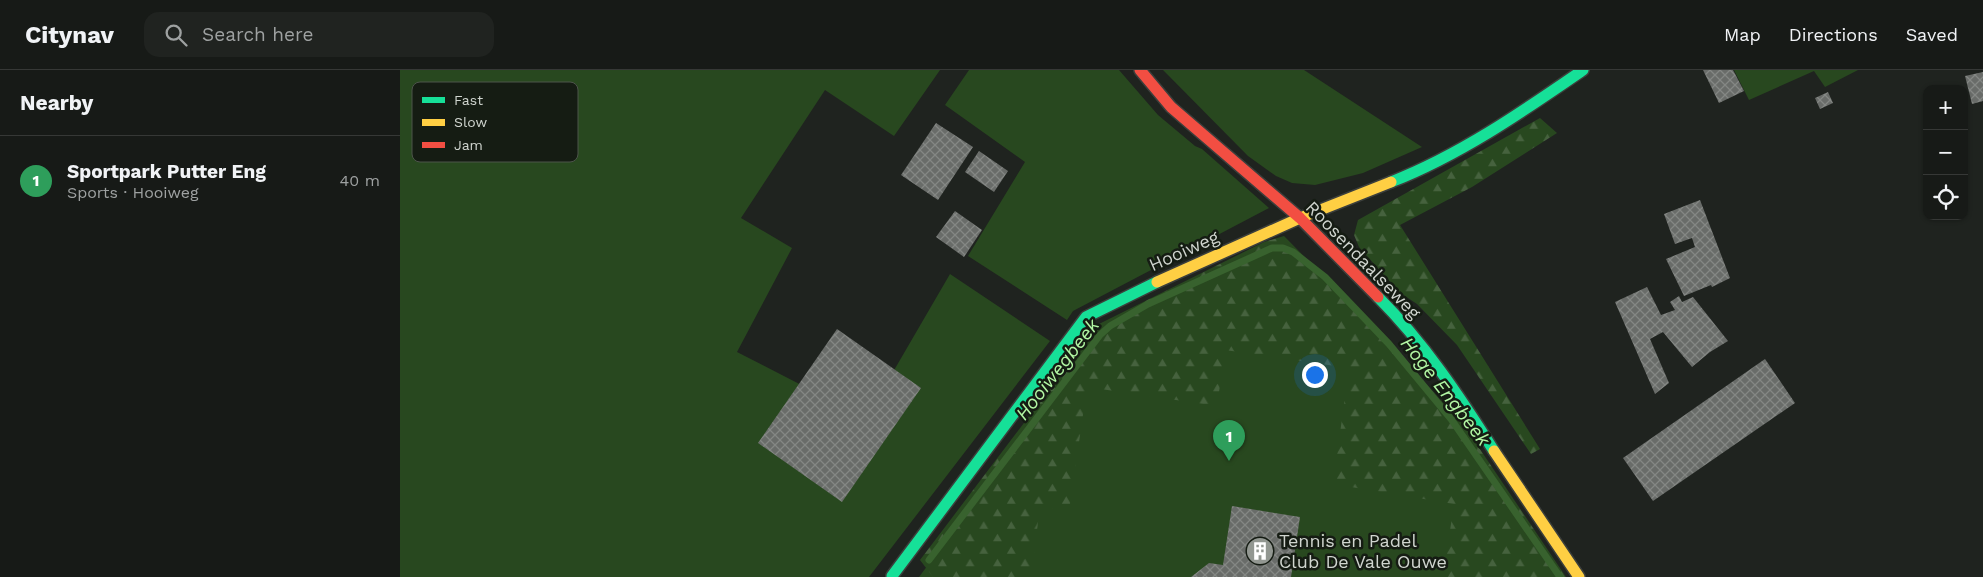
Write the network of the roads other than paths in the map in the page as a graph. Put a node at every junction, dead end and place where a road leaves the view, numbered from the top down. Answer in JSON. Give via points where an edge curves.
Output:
{"nodes":[{"id":1,"x":1140,"y":70,"type":"edge"},
{"id":2,"x":1584,"y":70,"type":"edge"},
{"id":3,"x":1300,"y":218,"type":"junction"},
{"id":4,"x":892,"y":576,"type":"edge"},
{"id":5,"x":1579,"y":577,"type":"edge"}],
"edges":[{"from":1,"to":3,"type":"street","name":"Roosendaalseweg","via":[[1171,107]]},
{"from":2,"to":3,"type":"street","name":"Hooiweg","via":[[1512,119],[1417,172]]},
{"from":3,"to":4,"type":"street","name":"Hooiweg","via":[[1160,280],[1086,317]]},
{"from":3,"to":5,"type":"street","name":"Roosendaalseweg","via":[[1399,318],[1464,403]]}]}
